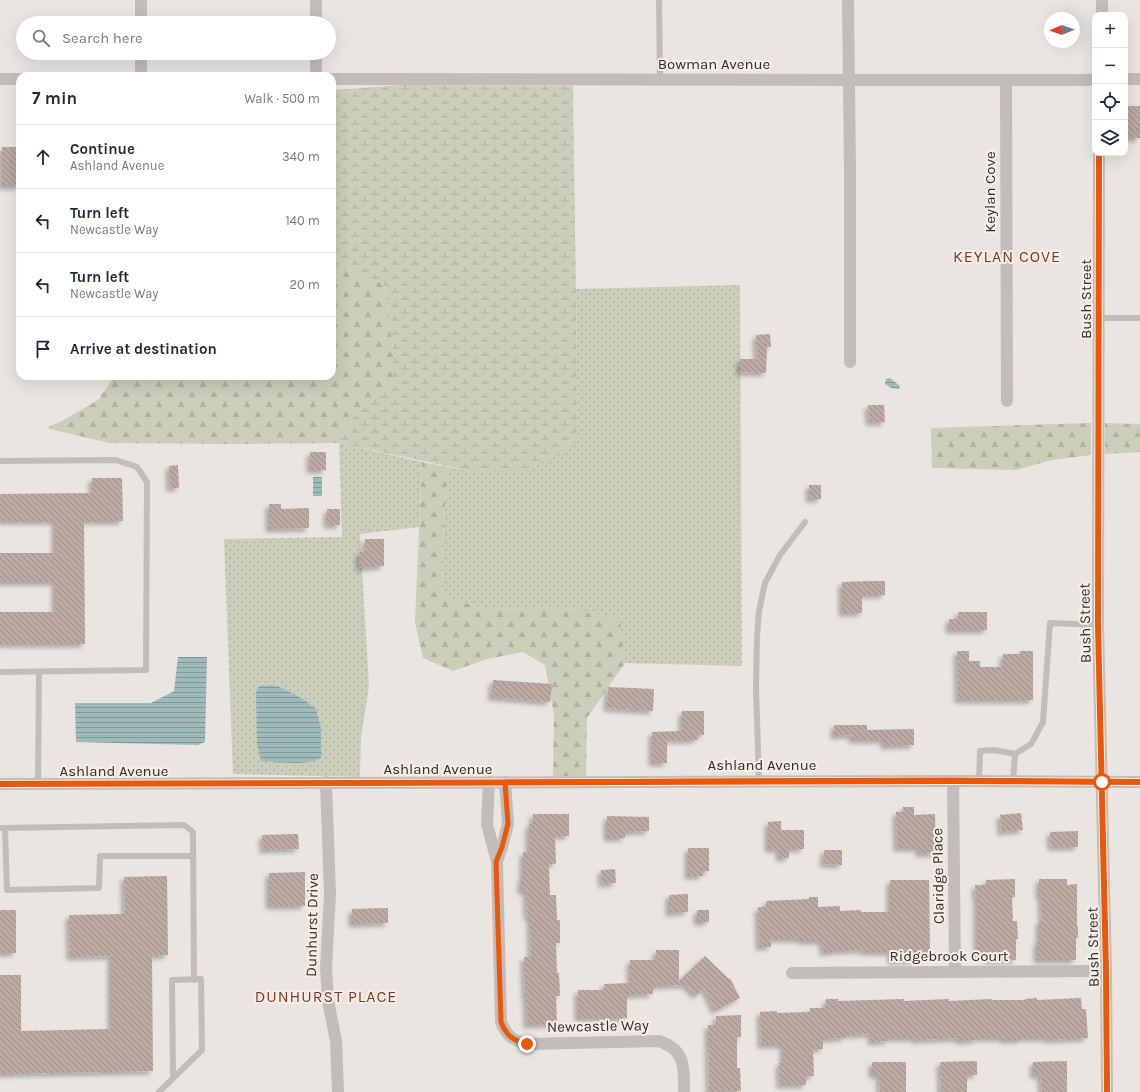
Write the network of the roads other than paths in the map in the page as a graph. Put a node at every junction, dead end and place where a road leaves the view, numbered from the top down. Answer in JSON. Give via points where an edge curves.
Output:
{"nodes":[{"id":1,"x":141,"y":0,"type":"edge"},
{"id":2,"x":316,"y":0,"type":"edge"},
{"id":3,"x":659,"y":0,"type":"edge"},
{"id":4,"x":848,"y":0,"type":"edge"},
{"id":5,"x":1102,"y":0,"type":"edge"},
{"id":6,"x":1102,"y":12,"type":"edge"},
{"id":7,"x":141,"y":16,"type":"edge"},
{"id":8,"x":316,"y":16,"type":"edge"},
{"id":9,"x":141,"y":60,"type":"edge"},
{"id":10,"x":316,"y":60,"type":"edge"},
{"id":11,"x":141,"y":72,"type":"edge"},
{"id":12,"x":316,"y":72,"type":"edge"},
{"id":13,"x":0,"y":79,"type":"edge"},
{"id":14,"x":16,"y":79,"type":"edge"},
{"id":15,"x":336,"y":79,"type":"edge"},
{"id":16,"x":1128,"y":79,"type":"edge"},
{"id":17,"x":1140,"y":79,"type":"edge"},
{"id":18,"x":660,"y":80,"type":"junction"},
{"id":19,"x":848,"y":80,"type":"junction"},
{"id":20,"x":1006,"y":80,"type":"junction"},
{"id":21,"x":1092,"y":80,"type":"edge"},
{"id":22,"x":1099,"y":156,"type":"edge"},
{"id":23,"x":1099,"y":318,"type":"junction"},
{"id":24,"x":1140,"y":318,"type":"edge"},
{"id":25,"x":850,"y":362,"type":"dead end"},
{"id":26,"x":1007,"y":401,"type":"dead end"},
{"id":27,"x":0,"y":461,"type":"edge"},
{"id":28,"x":805,"y":522,"type":"dead end"},
{"id":29,"x":1098,"y":625,"type":"junction"},
{"id":30,"x":0,"y":672,"type":"edge"},
{"id":31,"x":39,"y":672,"type":"junction"},
{"id":32,"x":1015,"y":754,"type":"junction"},
{"id":33,"x":953,"y":780,"type":"junction"},
{"id":34,"x":759,"y":781,"type":"junction"},
{"id":35,"x":979,"y":781,"type":"junction"},
{"id":36,"x":1013,"y":781,"type":"junction"},
{"id":37,"x":326,"y":782,"type":"junction"},
{"id":38,"x":489,"y":782,"type":"junction"},
{"id":39,"x":505,"y":782,"type":"junction"},
{"id":40,"x":1102,"y":782,"type":"junction"},
{"id":41,"x":1140,"y":782,"type":"edge"},
{"id":42,"x":0,"y":784,"type":"edge"},
{"id":43,"x":38,"y":784,"type":"junction"},
{"id":44,"x":3,"y":828,"type":"edge"},
{"id":45,"x":193,"y":856,"type":"junction"},
{"id":46,"x":496,"y":862,"type":"junction"},
{"id":47,"x":1106,"y":971,"type":"junction"},
{"id":48,"x":955,"y":972,"type":"junction"},
{"id":49,"x":792,"y":973,"type":"dead end"},
{"id":50,"x":194,"y":980,"type":"junction"},
{"id":51,"x":173,"y":1078,"type":"junction"},
{"id":52,"x":159,"y":1092,"type":"edge"},
{"id":53,"x":338,"y":1092,"type":"edge"},
{"id":54,"x":684,"y":1092,"type":"edge"},
{"id":55,"x":1107,"y":1092,"type":"edge"}],
"edges":[{"from":1,"to":7,"type":"street"},
{"from":2,"to":8,"type":"street"},
{"from":3,"to":18,"type":"lane"},
{"from":4,"to":19,"type":"street"},
{"from":5,"to":6,"type":"street"},
{"from":9,"to":11,"type":"street"},
{"from":10,"to":12,"type":"street"},
{"from":13,"to":14,"type":"street"},
{"from":15,"to":18,"type":"street","name":"Bowman Avenue"},
{"from":16,"to":17,"type":"street"},
{"from":18,"to":19,"type":"street","name":"Bowman Avenue"},
{"from":19,"to":20,"type":"street","name":"Bowman Avenue"},
{"from":19,"to":25,"type":"street"},
{"from":20,"to":21,"type":"street","name":"Bowman Avenue"},
{"from":20,"to":26,"type":"street","name":"Keylan Cove"},
{"from":22,"to":23,"type":"street","name":"Bush Street"},
{"from":23,"to":24,"type":"lane"},
{"from":23,"to":29,"type":"street","name":"Bush Street"},
{"from":27,"to":31,"type":"lane","via":[[116,460],[137,467],[147,482],[146,670]]},
{"from":28,"to":34,"type":"lane","via":[[780,555],[765,583],[759,611],[756,688]]},
{"from":29,"to":32,"type":"lane","via":[[1050,623],[1043,722],[1031,744]]},
{"from":29,"to":40,"type":"street","name":"Bush Street"},
{"from":30,"to":31,"type":"lane"},
{"from":31,"to":43,"type":"lane"},
{"from":32,"to":35,"type":"lane","via":[[994,750],[980,751]]},
{"from":32,"to":36,"type":"lane"},
{"from":33,"to":34,"type":"street","name":"Ashland Avenue"},
{"from":33,"to":35,"type":"street","name":"Ashland Avenue"},
{"from":33,"to":48,"type":"street","name":"Claridge Place"},
{"from":34,"to":39,"type":"street","name":"Ashland Avenue"},
{"from":35,"to":36,"type":"street","name":"Ashland Avenue"},
{"from":36,"to":40,"type":"street","name":"Ashland Avenue"},
{"from":37,"to":38,"type":"street","name":"Ashland Avenue"},
{"from":37,"to":43,"type":"street","name":"Ashland Avenue"},
{"from":37,"to":53,"type":"street","name":"Dunhurst Drive","via":[[330,894],[326,968],[328,1001],[336,1041]]},
{"from":38,"to":39,"type":"street","name":"Ashland Avenue"},
{"from":38,"to":46,"type":"street","name":"Newcastle Way","via":[[487,824]]},
{"from":39,"to":46,"type":"street","name":"Newcastle Way","via":[[508,824]]},
{"from":40,"to":41,"type":"street","name":"Ashland Avenue"},
{"from":40,"to":47,"type":"street","name":"Bush Street"},
{"from":42,"to":43,"type":"street","name":"Ashland Avenue"},
{"from":44,"to":45,"type":"lane","via":[[184,825],[193,832]]},
{"from":44,"to":45,"type":"lane","via":[[7,890],[99,888],[100,856]]},
{"from":45,"to":50,"type":"lane"},
{"from":46,"to":54,"type":"street","name":"Newcastle Way","via":[[501,1022],[504,1031],[510,1038],[527,1044],[659,1041],[668,1044],[675,1049],[683,1064]]},
{"from":47,"to":48,"type":"street","name":"Ridgebrook Court"},
{"from":47,"to":55,"type":"street","name":"Bush Street"},
{"from":48,"to":49,"type":"street","name":"Ridgebrook Court"},
{"from":50,"to":51,"type":"lane","via":[[201,979],[202,1050]]},
{"from":50,"to":51,"type":"lane","via":[[172,980]]},
{"from":51,"to":52,"type":"lane"}]}
